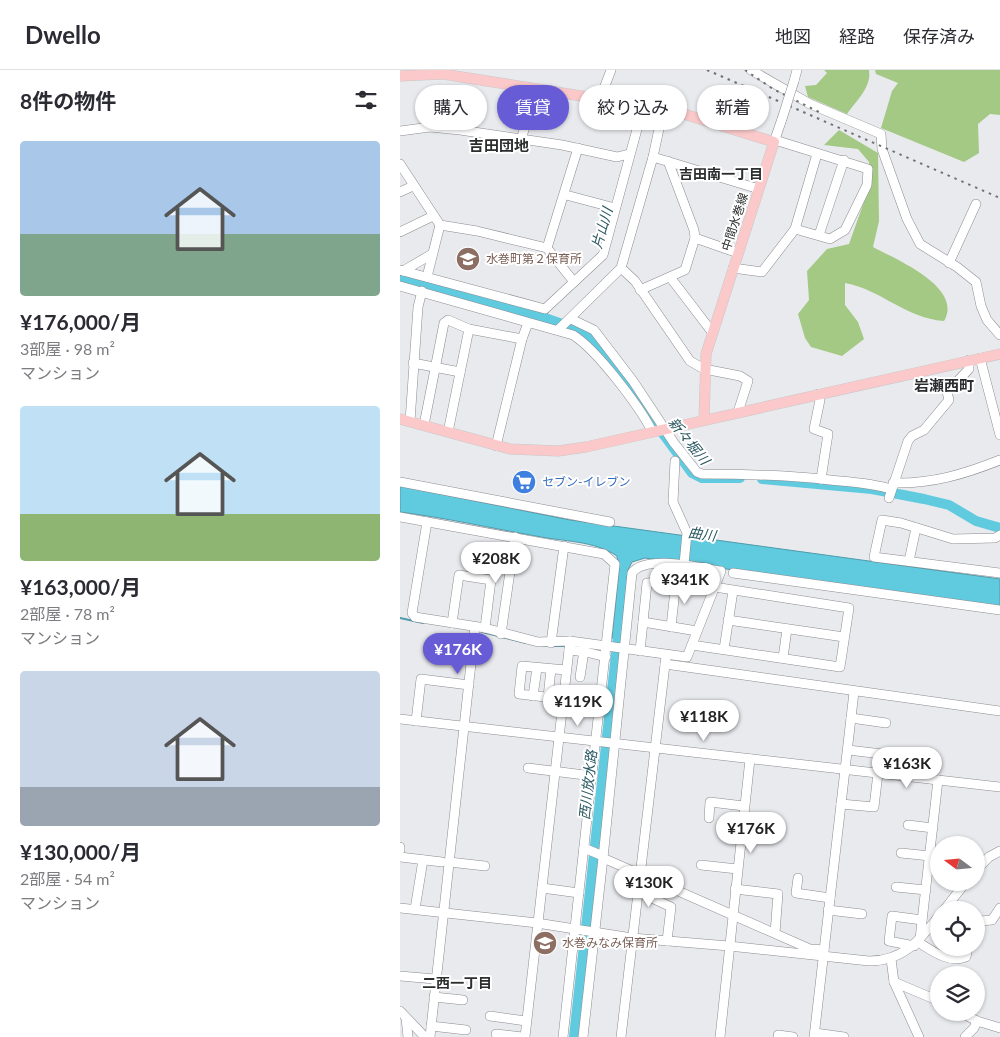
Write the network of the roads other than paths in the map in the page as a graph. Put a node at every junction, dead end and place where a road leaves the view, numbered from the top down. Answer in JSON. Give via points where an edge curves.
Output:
{"nodes":[{"id":1,"x":611,"y":70,"type":"edge"},
{"id":2,"x":751,"y":70,"type":"edge"},
{"id":3,"x":798,"y":70,"type":"edge"},
{"id":4,"x":444,"y":72,"type":"edge"},
{"id":5,"x":400,"y":76,"type":"edge"},
{"id":6,"x":514,"y":85,"type":"edge"},
{"id":7,"x":605,"y":85,"type":"edge"},
{"id":8,"x":687,"y":115,"type":"edge"},
{"id":9,"x":400,"y":130,"type":"edge"},
{"id":10,"x":525,"y":130,"type":"edge"},
{"id":11,"x":636,"y":130,"type":"edge"},
{"id":12,"x":659,"y":130,"type":"edge"},
{"id":13,"x":522,"y":140,"type":"junction"},
{"id":14,"x":775,"y":141,"type":"junction"},
{"id":15,"x":578,"y":148,"type":"junction"},
{"id":16,"x":629,"y":154,"type":"junction"},
{"id":17,"x":817,"y":154,"type":"junction"},
{"id":18,"x":653,"y":157,"type":"junction"},
{"id":19,"x":844,"y":160,"type":"junction"},
{"id":20,"x":668,"y":161,"type":"junction"},
{"id":21,"x":400,"y":164,"type":"edge"},
{"id":22,"x":413,"y":186,"type":"junction"},
{"id":23,"x":759,"y":189,"type":"junction"},
{"id":24,"x":400,"y":192,"type":"edge"},
{"id":25,"x":566,"y":195,"type":"junction"},
{"id":26,"x":976,"y":204,"type":"dead end"},
{"id":27,"x":615,"y":208,"type":"junction"},
{"id":28,"x":433,"y":216,"type":"junction"},
{"id":29,"x":440,"y":225,"type":"junction"},
{"id":30,"x":795,"y":229,"type":"junction"},
{"id":31,"x":400,"y":232,"type":"edge"},
{"id":32,"x":820,"y":234,"type":"junction"},
{"id":33,"x":695,"y":238,"type":"junction"},
{"id":34,"x":548,"y":248,"type":"junction"},
{"id":35,"x":738,"y":253,"type":"junction"},
{"id":36,"x":432,"y":254,"type":"junction"},
{"id":37,"x":949,"y":263,"type":"junction"},
{"id":38,"x":622,"y":268,"type":"junction"},
{"id":39,"x":733,"y":268,"type":"junction"},
{"id":40,"x":402,"y":271,"type":"edge"},
{"id":41,"x":427,"y":277,"type":"junction"},
{"id":42,"x":670,"y":277,"type":"junction"},
{"id":43,"x":574,"y":282,"type":"junction"},
{"id":44,"x":400,"y":286,"type":"edge"},
{"id":45,"x":640,"y":290,"type":"junction"},
{"id":46,"x":422,"y":292,"type":"junction"},
{"id":47,"x":571,"y":319,"type":"junction"},
{"id":48,"x":528,"y":323,"type":"junction"},
{"id":49,"x":469,"y":329,"type":"junction"},
{"id":50,"x":558,"y":330,"type":"junction"},
{"id":51,"x":712,"y":332,"type":"junction"},
{"id":52,"x":1000,"y":335,"type":"edge"},
{"id":53,"x":522,"y":339,"type":"junction"},
{"id":54,"x":1000,"y":354,"type":"edge"},
{"id":55,"x":975,"y":359,"type":"junction"},
{"id":56,"x":413,"y":363,"type":"junction"},
{"id":57,"x":436,"y":367,"type":"junction"},
{"id":58,"x":704,"y":369,"type":"junction"},
{"id":59,"x":460,"y":372,"type":"junction"},
{"id":60,"x":818,"y":394,"type":"junction"},
{"id":61,"x":738,"y":412,"type":"junction"},
{"id":62,"x":405,"y":420,"type":"edge"},
{"id":63,"x":704,"y":420,"type":"junction"},
{"id":64,"x":424,"y":425,"type":"junction"},
{"id":65,"x":666,"y":428,"type":"junction"},
{"id":66,"x":652,"y":431,"type":"junction"},
{"id":67,"x":448,"y":432,"type":"junction"},
{"id":68,"x":1000,"y":434,"type":"edge"},
{"id":69,"x":496,"y":446,"type":"junction"},
{"id":70,"x":675,"y":460,"type":"dead end"},
{"id":71,"x":1000,"y":460,"type":"edge"},
{"id":72,"x":821,"y":479,"type":"junction"},
{"id":73,"x":400,"y":482,"type":"edge"},
{"id":74,"x":891,"y":490,"type":"junction"},
{"id":75,"x":400,"y":517,"type":"edge"},
{"id":76,"x":427,"y":522,"type":"junction"},
{"id":77,"x":610,"y":522,"type":"dead end"},
{"id":78,"x":916,"y":528,"type":"junction"},
{"id":79,"x":1000,"y":535,"type":"edge"},
{"id":80,"x":515,"y":537,"type":"junction"},
{"id":81,"x":564,"y":546,"type":"junction"},
{"id":82,"x":909,"y":561,"type":"junction"},
{"id":83,"x":684,"y":564,"type":"junction"},
{"id":84,"x":733,"y":573,"type":"dead end"},
{"id":85,"x":1000,"y":573,"type":"edge"},
{"id":86,"x":676,"y":581,"type":"junction"},
{"id":87,"x":715,"y":587,"type":"junction"},
{"id":88,"x":733,"y":591,"type":"junction"},
{"id":89,"x":1000,"y":610,"type":"edge"},
{"id":90,"x":728,"y":620,"type":"junction"},
{"id":91,"x":643,"y":622,"type":"junction"},
{"id":92,"x":452,"y":623,"type":"junction"},
{"id":93,"x":671,"y":627,"type":"junction"},
{"id":94,"x":480,"y":628,"type":"junction"},
{"id":95,"x":786,"y":629,"type":"junction"},
{"id":96,"x":697,"y":631,"type":"junction"},
{"id":97,"x":501,"y":634,"type":"junction"},
{"id":98,"x":844,"y":637,"type":"junction"},
{"id":99,"x":551,"y":643,"type":"junction"},
{"id":100,"x":692,"y":645,"type":"junction"},
{"id":101,"x":569,"y":646,"type":"junction"},
{"id":102,"x":609,"y":646,"type":"junction"},
{"id":103,"x":624,"y":648,"type":"junction"},
{"id":104,"x":724,"y":649,"type":"junction"},
{"id":105,"x":584,"y":651,"type":"junction"},
{"id":106,"x":640,"y":651,"type":"junction"},
{"id":107,"x":606,"y":657,"type":"junction"},
{"id":108,"x":783,"y":658,"type":"junction"},
{"id":109,"x":666,"y":660,"type":"junction"},
{"id":110,"x":537,"y":668,"type":"junction"},
{"id":111,"x":551,"y":669,"type":"junction"},
{"id":112,"x":566,"y":670,"type":"junction"},
{"id":113,"x":580,"y":677,"type":"dead end"},
{"id":114,"x":469,"y":685,"type":"junction"},
{"id":115,"x":854,"y":692,"type":"junction"},
{"id":116,"x":534,"y":696,"type":"junction"},
{"id":117,"x":563,"y":696,"type":"junction"},
{"id":118,"x":548,"y":697,"type":"junction"},
{"id":119,"x":601,"y":698,"type":"junction"},
{"id":120,"x":1000,"y":711,"type":"edge"},
{"id":121,"x":851,"y":718,"type":"junction"},
{"id":122,"x":400,"y":719,"type":"edge"},
{"id":123,"x":416,"y":721,"type":"junction"},
{"id":124,"x":886,"y":723,"type":"dead end"},
{"id":125,"x":464,"y":726,"type":"junction"},
{"id":126,"x":558,"y":737,"type":"junction"},
{"id":127,"x":598,"y":742,"type":"junction"},
{"id":128,"x":614,"y":744,"type":"junction"},
{"id":129,"x":655,"y":748,"type":"junction"},
{"id":130,"x":848,"y":750,"type":"junction"},
{"id":131,"x":882,"y":754,"type":"dead end"},
{"id":132,"x":750,"y":759,"type":"junction"},
{"id":133,"x":528,"y":768,"type":"dead end"},
{"id":134,"x":846,"y":770,"type":"junction"},
{"id":135,"x":554,"y":771,"type":"junction"},
{"id":136,"x":878,"y":773,"type":"junction"},
{"id":137,"x":593,"y":776,"type":"junction"},
{"id":138,"x":938,"y":780,"type":"junction"},
{"id":139,"x":1000,"y":787,"type":"edge"},
{"id":140,"x":841,"y":804,"type":"junction"},
{"id":141,"x":744,"y":806,"type":"junction"},
{"id":142,"x":709,"y":818,"type":"dead end"},
{"id":143,"x":908,"y":824,"type":"dead end"},
{"id":144,"x":933,"y":828,"type":"junction"},
{"id":145,"x":932,"y":836,"type":"edge"},
{"id":146,"x":584,"y":848,"type":"junction"},
{"id":147,"x":1000,"y":851,"type":"edge"},
{"id":148,"x":901,"y":853,"type":"dead end"},
{"id":149,"x":930,"y":856,"type":"joint"},
{"id":150,"x":400,"y":857,"type":"edge"},
{"id":151,"x":603,"y":857,"type":"junction"},
{"id":152,"x":423,"y":860,"type":"junction"},
{"id":153,"x":985,"y":861,"type":"edge"},
{"id":154,"x":446,"y":862,"type":"junction"},
{"id":155,"x":701,"y":865,"type":"dead end"},
{"id":156,"x":484,"y":866,"type":"dead end"},
{"id":157,"x":738,"y":869,"type":"junction"},
{"id":158,"x":641,"y":874,"type":"junction"},
{"id":159,"x":798,"y":878,"type":"dead end"},
{"id":160,"x":896,"y":887,"type":"dead end"},
{"id":161,"x":542,"y":888,"type":"junction"},
{"id":162,"x":735,"y":888,"type":"junction"},
{"id":163,"x":926,"y":890,"type":"junction"},
{"id":164,"x":959,"y":891,"type":"edge"},
{"id":165,"x":639,"y":892,"type":"junction"},
{"id":166,"x":579,"y":893,"type":"junction"},
{"id":167,"x":830,"y":898,"type":"junction"},
{"id":168,"x":951,"y":901,"type":"edge"},
{"id":169,"x":400,"y":908,"type":"edge"},
{"id":170,"x":1000,"y":908,"type":"edge"},
{"id":171,"x":415,"y":910,"type":"junction"},
{"id":172,"x":828,"y":910,"type":"junction"},
{"id":173,"x":444,"y":913,"type":"junction"},
{"id":174,"x":733,"y":914,"type":"junction"},
{"id":175,"x":862,"y":914,"type":"dead end"},
{"id":176,"x":922,"y":920,"type":"junction"},
{"id":177,"x":996,"y":922,"type":"edge"},
{"id":178,"x":537,"y":923,"type":"junction"},
{"id":179,"x":930,"y":927,"type":"edge"},
{"id":180,"x":576,"y":930,"type":"junction"},
{"id":181,"x":594,"y":932,"type":"junction"},
{"id":182,"x":775,"y":933,"type":"junction"},
{"id":183,"x":632,"y":938,"type":"junction"},
{"id":184,"x":666,"y":941,"type":"junction"},
{"id":185,"x":917,"y":943,"type":"junction"},
{"id":186,"x":729,"y":946,"type":"junction"},
{"id":187,"x":930,"y":950,"type":"edge"},
{"id":188,"x":823,"y":953,"type":"junction"},
{"id":189,"x":943,"y":956,"type":"edge"},
{"id":190,"x":966,"y":956,"type":"edge"},
{"id":191,"x":891,"y":959,"type":"junction"},
{"id":192,"x":400,"y":976,"type":"edge"},
{"id":193,"x":435,"y":979,"type":"junction"},
{"id":194,"x":894,"y":982,"type":"junction"},
{"id":195,"x":434,"y":997,"type":"junction"},
{"id":196,"x":930,"y":997,"type":"edge"},
{"id":197,"x":463,"y":1000,"type":"dead end"},
{"id":198,"x":403,"y":1014,"type":"edge"},
{"id":199,"x":490,"y":1016,"type":"dead end"},
{"id":200,"x":526,"y":1021,"type":"junction"},
{"id":201,"x":977,"y":1021,"type":"joint"},
{"id":202,"x":431,"y":1026,"type":"junction"},
{"id":203,"x":1000,"y":1028,"type":"edge"},
{"id":204,"x":466,"y":1030,"type":"dead end"},
{"id":205,"x":496,"y":1034,"type":"dead end"},
{"id":206,"x":778,"y":1035,"type":"dead end"},
{"id":207,"x":814,"y":1035,"type":"edge"},
{"id":208,"x":408,"y":1037,"type":"edge"},
{"id":209,"x":425,"y":1037,"type":"edge"},
{"id":210,"x":430,"y":1037,"type":"edge"},
{"id":211,"x":523,"y":1037,"type":"edge"},
{"id":212,"x":563,"y":1037,"type":"edge"},
{"id":213,"x":583,"y":1037,"type":"edge"},
{"id":214,"x":621,"y":1037,"type":"edge"},
{"id":215,"x":720,"y":1037,"type":"edge"},
{"id":216,"x":794,"y":1037,"type":"edge"},
{"id":217,"x":844,"y":1037,"type":"edge"},
{"id":218,"x":919,"y":1037,"type":"edge"},
{"id":219,"x":965,"y":1037,"type":"edge"}],
"edges":[{"from":1,"to":7,"type":"street"},
{"from":2,"to":37,"type":"street","via":[[810,104],[881,134],[882,149],[915,236],[920,244]]},
{"from":3,"to":14,"type":"street","bridge":true},
{"from":4,"to":5,"type":"main road"},
{"from":4,"to":6,"type":"main road"},
{"from":8,"to":14,"type":"main road"},
{"from":9,"to":13,"type":"street","via":[[430,127]]},
{"from":10,"to":13,"type":"street"},
{"from":11,"to":16,"type":"street"},
{"from":12,"to":18,"type":"street"},
{"from":13,"to":15,"type":"street"},
{"from":14,"to":17,"type":"street"},
{"from":14,"to":23,"type":"main road","name":"中間水巻線"},
{"from":15,"to":16,"type":"street","via":[[617,157]]},
{"from":15,"to":25,"type":"street"},
{"from":16,"to":27,"type":"street"},
{"from":17,"to":19,"type":"street"},
{"from":17,"to":30,"type":"street"},
{"from":18,"to":20,"type":"street"},
{"from":18,"to":38,"type":"street"},
{"from":19,"to":32,"type":"street"},
{"from":19,"to":32,"type":"street","via":[[868,169],[867,185],[845,230],[830,239]]},
{"from":20,"to":23,"type":"street"},
{"from":20,"to":33,"type":"street"},
{"from":21,"to":22,"type":"street"},
{"from":22,"to":24,"type":"street"},
{"from":22,"to":28,"type":"street"},
{"from":23,"to":35,"type":"main road","name":"中間水巻線"},
{"from":25,"to":27,"type":"street"},
{"from":25,"to":34,"type":"street"},
{"from":26,"to":37,"type":"street"},
{"from":27,"to":43,"type":"street","via":[[602,255]]},
{"from":28,"to":29,"type":"street"},
{"from":28,"to":31,"type":"street"},
{"from":29,"to":34,"type":"street"},
{"from":29,"to":36,"type":"street"},
{"from":30,"to":32,"type":"street"},
{"from":30,"to":39,"type":"street","via":[[762,272]]},
{"from":33,"to":35,"type":"street"},
{"from":33,"to":42,"type":"street","via":[[684,270]]},
{"from":34,"to":43,"type":"street"},
{"from":35,"to":39,"type":"main road","name":"中間水巻線"},
{"from":36,"to":40,"type":"street"},
{"from":36,"to":41,"type":"street"},
{"from":37,"to":52,"type":"street","via":[[976,282],[987,320]]},
{"from":38,"to":45,"type":"street"},
{"from":38,"to":47,"type":"street"},
{"from":39,"to":51,"type":"main road","name":"中間水巻線"},
{"from":40,"to":41,"type":"street"},
{"from":41,"to":43,"type":"street","via":[[545,309]]},
{"from":42,"to":45,"type":"street"},
{"from":42,"to":51,"type":"street"},
{"from":44,"to":46,"type":"street"},
{"from":45,"to":58,"type":"street","via":[[690,361]]},
{"from":46,"to":48,"type":"street"},
{"from":46,"to":56,"type":"street"},
{"from":47,"to":50,"type":"street"},
{"from":47,"to":65,"type":"street","via":[[594,330]]},
{"from":48,"to":50,"type":"street"},
{"from":48,"to":53,"type":"street"},
{"from":49,"to":53,"type":"street"},
{"from":49,"to":57,"type":"street","via":[[448,320],[444,323]]},
{"from":49,"to":59,"type":"street"},
{"from":50,"to":66,"type":"street","via":[[585,342]]},
{"from":51,"to":58,"type":"main road","name":"中間水巻線"},
{"from":53,"to":69,"type":"street"},
{"from":54,"to":55,"type":"main road"},
{"from":55,"to":60,"type":"main road"},
{"from":55,"to":68,"type":"street"},
{"from":55,"to":74,"type":"street","via":[[969,370],[947,392],[949,400],[936,417],[908,441]]},
{"from":56,"to":57,"type":"street"},
{"from":56,"to":62,"type":"street"},
{"from":57,"to":59,"type":"street"},
{"from":57,"to":64,"type":"street"},
{"from":58,"to":61,"type":"street","via":[[740,376],[748,381]]},
{"from":58,"to":63,"type":"main road","name":"中間水巻線"},
{"from":59,"to":67,"type":"street"},
{"from":60,"to":61,"type":"main road"},
{"from":60,"to":72,"type":"street","via":[[820,400],[814,429],[828,434]]},
{"from":61,"to":63,"type":"main road"},
{"from":62,"to":64,"type":"main road"},
{"from":63,"to":65,"type":"main road"},
{"from":64,"to":67,"type":"main road"},
{"from":65,"to":66,"type":"main road"},
{"from":65,"to":72,"type":"street","via":[[674,443],[702,474],[754,473]]},
{"from":66,"to":69,"type":"main road","via":[[558,451]]},
{"from":67,"to":69,"type":"main road"},
{"from":70,"to":83,"type":"street","via":[[673,502],[687,533]]},
{"from":71,"to":74,"type":"street","via":[[955,477]]},
{"from":72,"to":74,"type":"street","via":[[878,485]]},
{"from":73,"to":77,"type":"street"},
{"from":75,"to":76,"type":"street"},
{"from":76,"to":80,"type":"street"},
{"from":76,"to":92,"type":"street","via":[[412,613],[414,617]]},
{"from":78,"to":79,"type":"street","via":[[953,539],[995,538]]},
{"from":78,"to":82,"type":"street"},
{"from":78,"to":82,"type":"street","via":[[882,520],[874,556]]},
{"from":80,"to":81,"type":"street"},
{"from":80,"to":97,"type":"street"},
{"from":81,"to":99,"type":"street"},
{"from":81,"to":102,"type":"street","via":[[604,554],[615,564]]},
{"from":82,"to":85,"type":"street"},
{"from":83,"to":87,"type":"street","via":[[721,571]]},
{"from":83,"to":103,"type":"street","via":[[636,567],[632,573]]},
{"from":84,"to":89,"type":"street"},
{"from":86,"to":87,"type":"street"},
{"from":86,"to":91,"type":"street","via":[[647,583]]},
{"from":86,"to":93,"type":"street"},
{"from":87,"to":88,"type":"street"},
{"from":87,"to":96,"type":"street"},
{"from":88,"to":90,"type":"street"},
{"from":88,"to":98,"type":"street","via":[[849,608]]},
{"from":90,"to":95,"type":"street"},
{"from":90,"to":104,"type":"street"},
{"from":91,"to":93,"type":"street"},
{"from":91,"to":106,"type":"street"},
{"from":92,"to":94,"type":"street"},
{"from":92,"to":94,"type":"street","via":[[459,575],[491,580]]},
{"from":93,"to":96,"type":"street"},
{"from":94,"to":97,"type":"street"},
{"from":94,"to":114,"type":"street"},
{"from":95,"to":98,"type":"street"},
{"from":95,"to":108,"type":"street"},
{"from":96,"to":100,"type":"street"},
{"from":97,"to":99,"type":"street"},
{"from":98,"to":108,"type":"street","via":[[840,667]]},
{"from":99,"to":101,"type":"street"},
{"from":100,"to":104,"type":"street"},
{"from":100,"to":109,"type":"street","via":[[687,657]]},
{"from":101,"to":102,"type":"street"},
{"from":101,"to":105,"type":"street"},
{"from":101,"to":112,"type":"street"},
{"from":102,"to":103,"type":"street"},
{"from":102,"to":107,"type":"street"},
{"from":103,"to":106,"type":"street"},
{"from":103,"to":128,"type":"street"},
{"from":104,"to":108,"type":"street"},
{"from":105,"to":107,"type":"street"},
{"from":105,"to":113,"type":"street"},
{"from":106,"to":109,"type":"street"},
{"from":107,"to":119,"type":"street"},
{"from":109,"to":115,"type":"street"},
{"from":109,"to":129,"type":"street"},
{"from":110,"to":111,"type":"street"},
{"from":110,"to":116,"type":"street"},
{"from":110,"to":116,"type":"street","via":[[522,666],[519,694]]},
{"from":111,"to":112,"type":"street"},
{"from":111,"to":118,"type":"street"},
{"from":112,"to":117,"type":"street"},
{"from":114,"to":123,"type":"street","via":[[421,680]]},
{"from":114,"to":125,"type":"street"},
{"from":115,"to":120,"type":"street"},
{"from":115,"to":121,"type":"street"},
{"from":116,"to":118,"type":"street"},
{"from":117,"to":118,"type":"street"},
{"from":117,"to":119,"type":"street"},
{"from":117,"to":126,"type":"street"},
{"from":119,"to":127,"type":"street"},
{"from":121,"to":124,"type":"street"},
{"from":121,"to":130,"type":"street"},
{"from":122,"to":123,"type":"street"},
{"from":123,"to":125,"type":"street"},
{"from":125,"to":126,"type":"street"},
{"from":125,"to":154,"type":"street"},
{"from":126,"to":127,"type":"street"},
{"from":126,"to":135,"type":"street"},
{"from":127,"to":128,"type":"street"},
{"from":127,"to":137,"type":"street"},
{"from":128,"to":129,"type":"street"},
{"from":128,"to":151,"type":"street"},
{"from":129,"to":132,"type":"street"},
{"from":129,"to":158,"type":"street"},
{"from":130,"to":131,"type":"street"},
{"from":130,"to":134,"type":"street"},
{"from":132,"to":134,"type":"street"},
{"from":132,"to":141,"type":"street"},
{"from":133,"to":135,"type":"street"},
{"from":134,"to":136,"type":"street"},
{"from":134,"to":140,"type":"street"},
{"from":135,"to":137,"type":"street"},
{"from":135,"to":161,"type":"street"},
{"from":136,"to":138,"type":"street"},
{"from":136,"to":140,"type":"street","via":[[874,807]]},
{"from":137,"to":146,"type":"street"},
{"from":138,"to":139,"type":"street"},
{"from":138,"to":144,"type":"street"},
{"from":140,"to":167,"type":"street"},
{"from":141,"to":142,"type":"street","via":[[710,802]]},
{"from":141,"to":157,"type":"street"},
{"from":143,"to":144,"type":"street"},
{"from":144,"to":145,"type":"street"},
{"from":146,"to":151,"type":"street"},
{"from":146,"to":166,"type":"street"},
{"from":147,"to":153,"type":"street"},
{"from":148,"to":149,"type":"street"},
{"from":149,"to":163,"type":"street"},
{"from":150,"to":152,"type":"street"},
{"from":151,"to":158,"type":"street"},
{"from":151,"to":181,"type":"street"},
{"from":152,"to":154,"type":"street"},
{"from":152,"to":171,"type":"street"},
{"from":154,"to":156,"type":"street"},
{"from":154,"to":173,"type":"street"},
{"from":155,"to":157,"type":"street"},
{"from":157,"to":162,"type":"street"},
{"from":158,"to":165,"type":"street"},
{"from":158,"to":174,"type":"street"},
{"from":159,"to":167,"type":"street","via":[[796,893]]},
{"from":160,"to":163,"type":"street"},
{"from":161,"to":166,"type":"street"},
{"from":161,"to":178,"type":"street"},
{"from":162,"to":174,"type":"street"},
{"from":162,"to":182,"type":"street","via":[[778,894]]},
{"from":163,"to":176,"type":"street"},
{"from":164,"to":168,"type":"street"},
{"from":165,"to":183,"type":"street"},
{"from":165,"to":184,"type":"street","via":[[671,907]]},
{"from":166,"to":180,"type":"street"},
{"from":167,"to":172,"type":"street"},
{"from":169,"to":171,"type":"street"},
{"from":170,"to":177,"type":"street"},
{"from":171,"to":173,"type":"street"},
{"from":172,"to":175,"type":"street"},
{"from":172,"to":188,"type":"street"},
{"from":173,"to":178,"type":"street"},
{"from":173,"to":193,"type":"street"},
{"from":174,"to":182,"type":"street"},
{"from":174,"to":186,"type":"street"},
{"from":176,"to":185,"type":"street"},
{"from":176,"to":185,"type":"street","via":[[892,916],[890,941]]},
{"from":178,"to":180,"type":"street"},
{"from":178,"to":200,"type":"street"},
{"from":179,"to":185,"type":"street"},
{"from":180,"to":181,"type":"street"},
{"from":180,"to":212,"type":"street"},
{"from":181,"to":183,"type":"street"},
{"from":181,"to":213,"type":"street"},
{"from":182,"to":188,"type":"street"},
{"from":183,"to":184,"type":"street"},
{"from":183,"to":214,"type":"street"},
{"from":184,"to":186,"type":"street"},
{"from":185,"to":187,"type":"street"},
{"from":185,"to":191,"type":"street"},
{"from":186,"to":188,"type":"street"},
{"from":186,"to":215,"type":"street"},
{"from":188,"to":191,"type":"street","via":[[870,961]]},
{"from":188,"to":207,"type":"street"},
{"from":189,"to":190,"type":"street","via":[[955,959]]},
{"from":191,"to":194,"type":"street"},
{"from":192,"to":193,"type":"street"},
{"from":193,"to":195,"type":"street"},
{"from":194,"to":196,"type":"street"},
{"from":194,"to":218,"type":"street"},
{"from":195,"to":197,"type":"street"},
{"from":195,"to":202,"type":"street"},
{"from":198,"to":208,"type":"street"},
{"from":198,"to":209,"type":"street"},
{"from":199,"to":200,"type":"street"},
{"from":200,"to":211,"type":"street"},
{"from":201,"to":203,"type":"street"},
{"from":201,"to":219,"type":"street"},
{"from":202,"to":204,"type":"street"},
{"from":202,"to":210,"type":"street"},
{"from":205,"to":211,"type":"street"},
{"from":206,"to":216,"type":"street"},
{"from":207,"to":217,"type":"street"}]}
